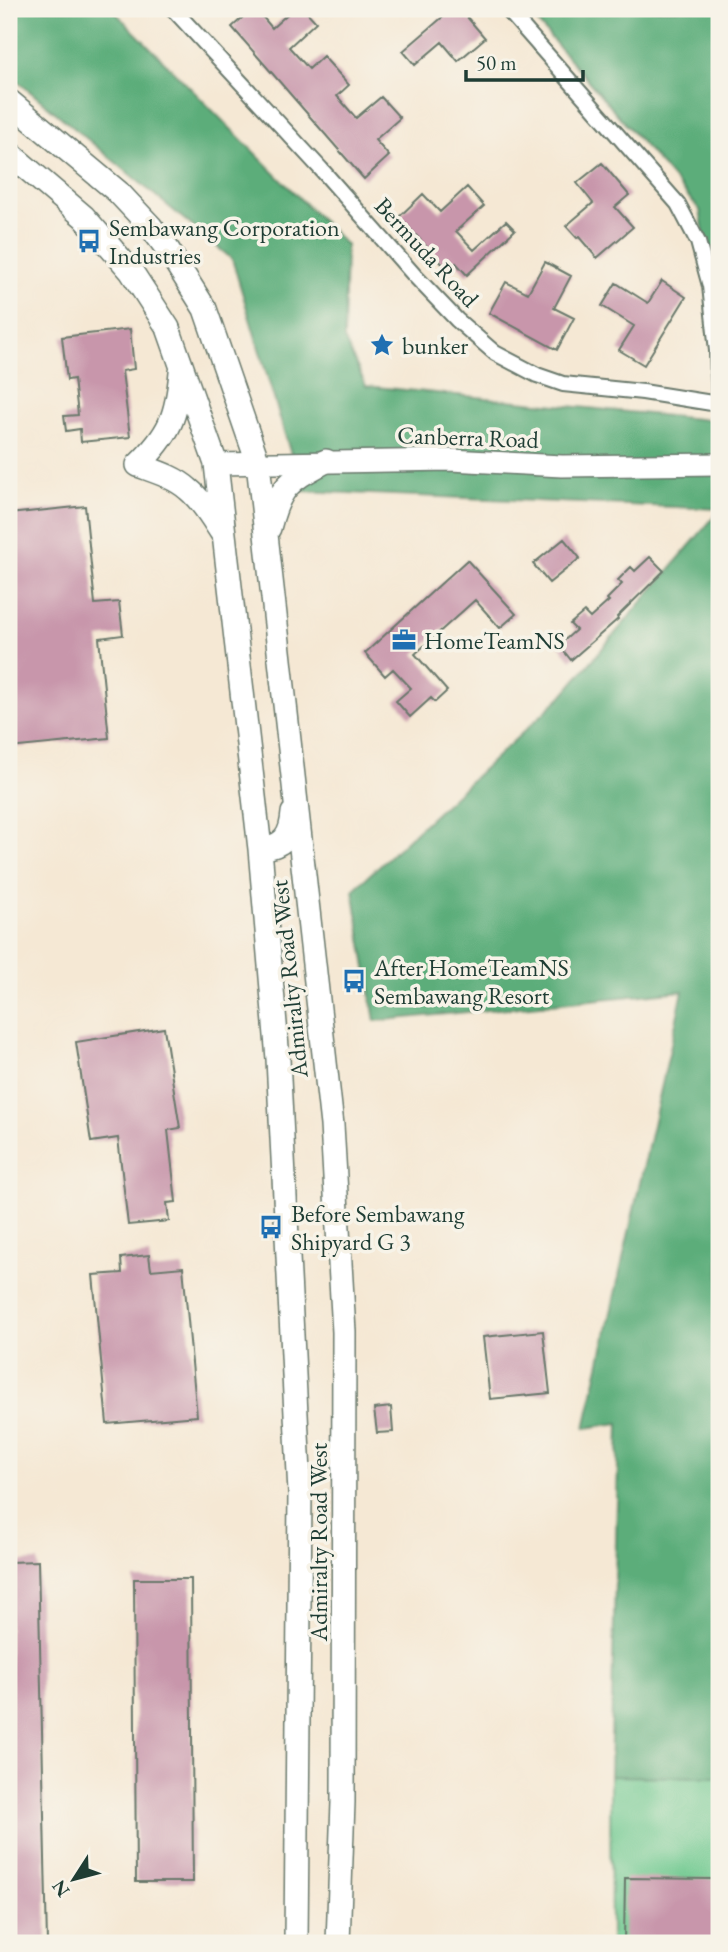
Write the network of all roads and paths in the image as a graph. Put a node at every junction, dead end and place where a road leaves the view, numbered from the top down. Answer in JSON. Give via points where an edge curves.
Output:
{"nodes":[{"id":1,"x":173,"y":9,"type":"edge"},
{"id":2,"x":507,"y":9,"type":"edge"},
{"id":3,"x":9,"y":101,"type":"edge"},
{"id":4,"x":9,"y":153,"type":"edge"},
{"id":5,"x":182,"y":367,"type":"junction"},
{"id":6,"x":719,"y":410,"type":"edge"},
{"id":7,"x":326,"y":461,"type":"junction"},
{"id":8,"x":216,"y":464,"type":"junction"},
{"id":9,"x":258,"y":464,"type":"junction"},
{"id":10,"x":719,"y":464,"type":"edge"},
{"id":11,"x":267,"y":534,"type":"junction"},
{"id":12,"x":226,"y":538,"type":"junction"},
{"id":13,"x":295,"y":786,"type":"junction"},
{"id":14,"x":260,"y":849,"type":"junction"},
{"id":15,"x":296,"y":1943,"type":"edge"},
{"id":16,"x":338,"y":1943,"type":"edge"}],
"edges":[{"from":1,"to":6,"type":"street","name":"Bermuda Road","via":[[415,276],[495,353],[563,384],[643,392]]},
{"from":2,"to":6,"type":"street","via":[[683,213],[698,242],[710,286]]},
{"from":3,"to":9,"type":"main road","name":"Admiralty Road West","via":[[118,192],[168,250],[205,309]]},
{"from":4,"to":5,"type":"main road","name":"Admiralty Road West","via":[[84,217],[131,271],[168,328]]},
{"from":5,"to":8,"type":"main road","name":"Admiralty Road West"},
{"from":5,"to":12,"type":"main road","via":[[177,408],[156,447],[138,465],[187,488]]},
{"from":7,"to":9,"type":"main road","name":"Canberra Road"},
{"from":7,"to":10,"type":"main road","name":"Canberra Road"},
{"from":7,"to":11,"type":"main road","via":[[295,478],[281,493]]},
{"from":8,"to":9,"type":"main road","name":"Canberra Road"},
{"from":8,"to":12,"type":"main road","name":"Admiralty Road West"},
{"from":9,"to":11,"type":"main road","name":"Admiralty Road West"},
{"from":11,"to":13,"type":"main road","name":"Admiralty Road West"},
{"from":12,"to":14,"type":"main road","name":"Admiralty Road West"},
{"from":13,"to":14,"type":"main road","via":[[286,839],[276,847]]},
{"from":13,"to":16,"type":"main road","name":"Admiralty Road West","via":[[332,1125],[344,1332],[343,1802]]},
{"from":14,"to":15,"type":"main road","name":"Admiralty Road West","via":[[278,1059],[299,1465]]}]}
